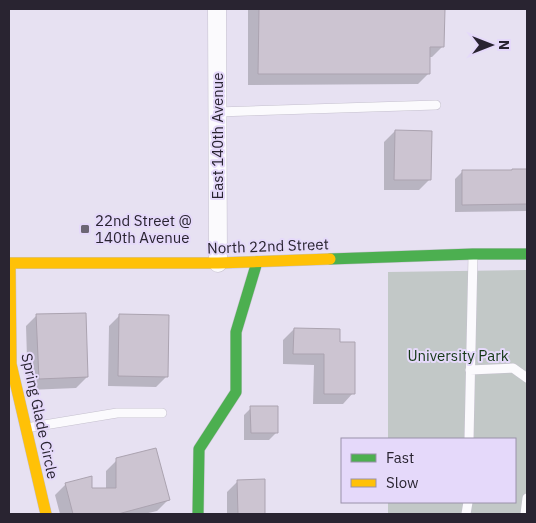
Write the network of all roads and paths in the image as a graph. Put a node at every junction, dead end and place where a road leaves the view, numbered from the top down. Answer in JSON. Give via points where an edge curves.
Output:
{"nodes":[{"id":1,"x":217,"y":9,"type":"edge"},
{"id":2,"x":436,"y":104,"type":"dead end"},
{"id":3,"x":217,"y":112,"type":"junction"},
{"id":4,"x":473,"y":254,"type":"junction"},
{"id":5,"x":527,"y":254,"type":"edge"},
{"id":6,"x":257,"y":262,"type":"junction"},
{"id":7,"x":9,"y":263,"type":"edge"},
{"id":8,"x":218,"y":263,"type":"junction"},
{"id":9,"x":470,"y":370,"type":"junction"},
{"id":10,"x":527,"y":378,"type":"edge"},
{"id":11,"x":162,"y":413,"type":"dead end"},
{"id":12,"x":26,"y":428,"type":"junction"},
{"id":13,"x":469,"y":438,"type":"edge"},
{"id":14,"x":527,"y":498,"type":"edge"},
{"id":15,"x":46,"y":514,"type":"edge"},
{"id":16,"x":198,"y":514,"type":"edge"},
{"id":17,"x":524,"y":514,"type":"edge"}],
"edges":[{"from":1,"to":3,"type":"street","name":"East 140th Avenue"},
{"from":2,"to":3,"type":"lane"},
{"from":3,"to":8,"type":"street","name":"East 140th Avenue"},
{"from":4,"to":5,"type":"street","name":"North 22nd Street"},
{"from":4,"to":6,"type":"street","name":"North 22nd Street"},
{"from":4,"to":9,"type":"lane"},
{"from":6,"to":8,"type":"street","name":"North 22nd Street"},
{"from":6,"to":16,"type":"street","via":[[236,332],[236,392],[199,449]]},
{"from":7,"to":8,"type":"street","name":"North 22nd Street"},
{"from":7,"to":12,"type":"street","name":"Spring Glade Circle","via":[[11,364]]},
{"from":9,"to":10,"type":"lane","via":[[513,368]]},
{"from":9,"to":13,"type":"lane"},
{"from":11,"to":12,"type":"lane","via":[[117,413]]},
{"from":12,"to":15,"type":"street","name":"Spring Glade Circle"},
{"from":14,"to":17,"type":"lane"}]}
